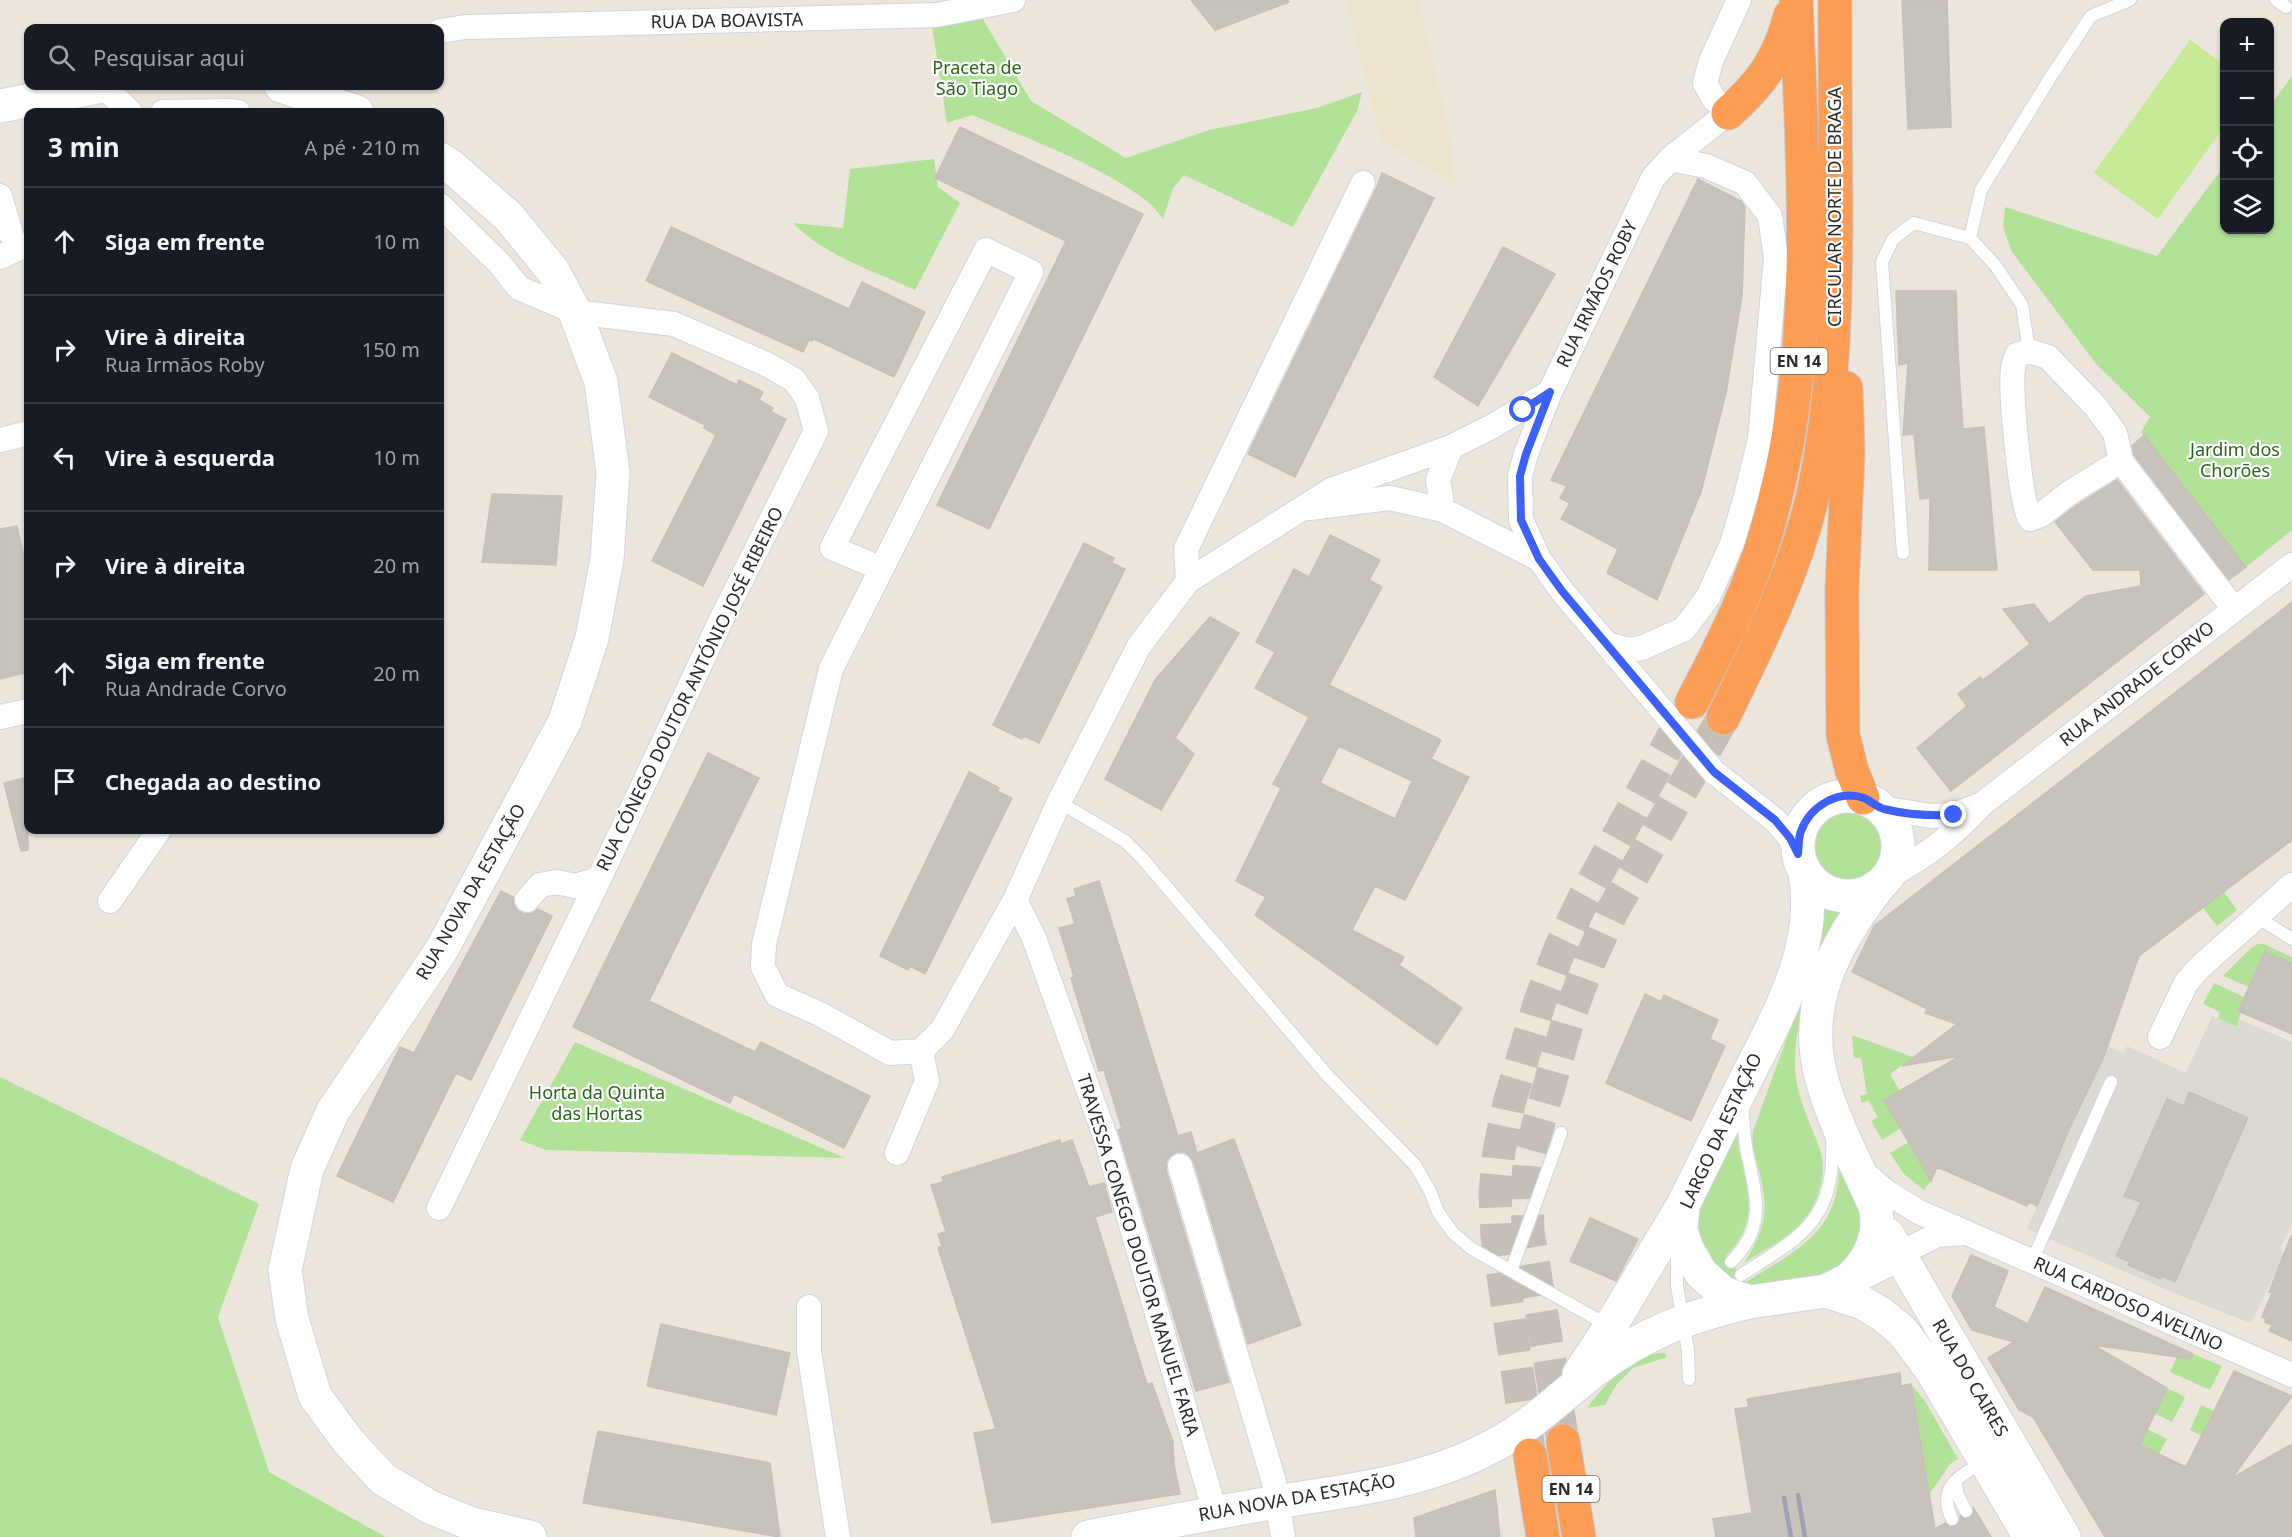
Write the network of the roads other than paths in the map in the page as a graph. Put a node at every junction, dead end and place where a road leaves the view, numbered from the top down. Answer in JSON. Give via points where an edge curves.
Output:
{"nodes":[{"id":1,"x":1013,"y":0,"type":"edge"},
{"id":2,"x":1739,"y":0,"type":"edge"},
{"id":3,"x":1795,"y":0,"type":"edge"},
{"id":4,"x":1835,"y":0,"type":"edge"},
{"id":5,"x":2130,"y":0,"type":"edge"},
{"id":6,"x":444,"y":30,"type":"edge"},
{"id":7,"x":76,"y":90,"type":"edge"},
{"id":8,"x":106,"y":90,"type":"edge"},
{"id":9,"x":293,"y":90,"type":"edge"},
{"id":10,"x":0,"y":106,"type":"edge"},
{"id":11,"x":126,"y":108,"type":"edge"},
{"id":12,"x":345,"y":108,"type":"edge"},
{"id":13,"x":1728,"y":112,"type":"junction"},
{"id":14,"x":1670,"y":159,"type":"junction"},
{"id":15,"x":444,"y":162,"type":"edge"},
{"id":16,"x":1363,"y":183,"type":"dead end"},
{"id":17,"x":0,"y":196,"type":"edge"},
{"id":18,"x":444,"y":209,"type":"edge"},
{"id":19,"x":16,"y":238,"type":"edge"},
{"id":20,"x":1970,"y":238,"type":"junction"},
{"id":21,"x":0,"y":256,"type":"edge"},
{"id":22,"x":1836,"y":297,"type":"junction"},
{"id":23,"x":575,"y":312,"type":"junction"},
{"id":24,"x":2029,"y":351,"type":"junction"},
{"id":25,"x":1550,"y":392,"type":"junction"},
{"id":26,"x":24,"y":434,"type":"edge"},
{"id":27,"x":0,"y":440,"type":"edge"},
{"id":28,"x":1451,"y":447,"type":"junction"},
{"id":29,"x":2121,"y":461,"type":"junction"},
{"id":30,"x":1301,"y":509,"type":"junction"},
{"id":31,"x":1443,"y":510,"type":"junction"},
{"id":32,"x":1903,"y":553,"type":"dead end"},
{"id":33,"x":1539,"y":559,"type":"junction"},
{"id":34,"x":2292,"y":565,"type":"edge"},
{"id":35,"x":880,"y":568,"type":"junction"},
{"id":36,"x":1188,"y":581,"type":"junction"},
{"id":37,"x":2234,"y":609,"type":"junction"},
{"id":38,"x":1607,"y":644,"type":"junction"},
{"id":39,"x":1692,"y":702,"type":"tunnel mouth"},
{"id":40,"x":24,"y":712,"type":"edge"},
{"id":41,"x":0,"y":717,"type":"edge"},
{"id":42,"x":1723,"y":718,"type":"tunnel mouth"},
{"id":43,"x":1059,"y":802,"type":"junction"},
{"id":44,"x":1872,"y":803,"type":"junction"},
{"id":45,"x":1982,"y":804,"type":"junction"},
{"id":46,"x":156,"y":834,"type":"edge"},
{"id":47,"x":1802,"y":864,"type":"junction"},
{"id":48,"x":599,"y":879,"type":"junction"},
{"id":49,"x":1883,"y":881,"type":"junction"},
{"id":50,"x":2292,"y":885,"type":"edge"},
{"id":51,"x":527,"y":900,"type":"dead end"},
{"id":52,"x":1015,"y":900,"type":"junction"},
{"id":53,"x":110,"y":901,"type":"dead end"},
{"id":54,"x":2259,"y":915,"type":"junction"},
{"id":55,"x":2292,"y":939,"type":"edge"},
{"id":56,"x":2160,"y":1037,"type":"dead end"},
{"id":57,"x":921,"y":1051,"type":"junction"},
{"id":58,"x":2111,"y":1082,"type":"dead end"},
{"id":59,"x":1742,"y":1086,"type":"junction"},
{"id":60,"x":1830,"y":1103,"type":"junction"},
{"id":61,"x":1561,"y":1133,"type":"dead end"},
{"id":62,"x":897,"y":1153,"type":"dead end"},
{"id":63,"x":1180,"y":1166,"type":"dead end"},
{"id":64,"x":1858,"y":1167,"type":"junction"},
{"id":65,"x":439,"y":1208,"type":"dead end"},
{"id":66,"x":1682,"y":1218,"type":"junction"},
{"id":67,"x":1878,"y":1218,"type":"junction"},
{"id":68,"x":1965,"y":1233,"type":"junction"},
{"id":69,"x":1899,"y":1254,"type":"junction"},
{"id":70,"x":2032,"y":1261,"type":"junction"},
{"id":71,"x":1731,"y":1262,"type":"dead end"},
{"id":72,"x":1511,"y":1271,"type":"junction"},
{"id":73,"x":1836,"y":1286,"type":"junction"},
{"id":74,"x":1746,"y":1289,"type":"junction"},
{"id":75,"x":809,"y":1307,"type":"dead end"},
{"id":76,"x":1682,"y":1320,"type":"junction"},
{"id":77,"x":1610,"y":1327,"type":"junction"},
{"id":78,"x":2292,"y":1375,"type":"edge"},
{"id":79,"x":1689,"y":1378,"type":"dead end"},
{"id":80,"x":1560,"y":1400,"type":"junction"},
{"id":81,"x":1563,"y":1441,"type":"tunnel mouth"},
{"id":82,"x":1530,"y":1455,"type":"tunnel mouth"},
{"id":83,"x":1985,"y":1462,"type":"junction"},
{"id":84,"x":1955,"y":1481,"type":"junction"},
{"id":85,"x":1279,"y":1502,"type":"junction"},
{"id":86,"x":1966,"y":1511,"type":"dead end"},
{"id":87,"x":1215,"y":1512,"type":"junction"},
{"id":88,"x":1952,"y":1519,"type":"dead end"},
{"id":89,"x":530,"y":1537,"type":"edge"},
{"id":90,"x":838,"y":1537,"type":"edge"},
{"id":91,"x":1088,"y":1537,"type":"edge"},
{"id":92,"x":1284,"y":1537,"type":"edge"},
{"id":93,"x":1543,"y":1537,"type":"edge"},
{"id":94,"x":1579,"y":1537,"type":"edge"},
{"id":95,"x":2030,"y":1537,"type":"edge"},
{"id":96,"x":2064,"y":1537,"type":"edge"}],
"edges":[{"from":1,"to":6,"type":"street","name":"RUA DA BOAVISTA","via":[[936,15]]},
{"from":2,"to":13,"type":"street","via":[[1705,83]]},
{"from":3,"to":13,"type":"highway","via":[[1776,57],[1750,94]]},
{"from":3,"to":39,"type":"highway","name":"CIRCULAR NORTE DE BRAGA","number":"EN 14","via":[[1802,149],[1802,305],[1793,414],[1770,521],[1752,573]]},
{"from":4,"to":22,"type":"highway","name":"CIRCULAR NORTE DE BRAGA","number":"EN 14"},
{"from":5,"to":20,"type":"lane","via":[[2091,16],[2061,60],[1981,190]]},
{"from":7,"to":10,"type":"street"},
{"from":8,"to":11,"type":"street"},
{"from":9,"to":12,"type":"street"},
{"from":13,"to":14,"type":"street","name":"RUA IRMÃOS ROBY"},
{"from":14,"to":25,"type":"street","name":"RUA IRMÃOS ROBY","via":[[1653,178]]},
{"from":14,"to":38,"type":"street","via":[[1706,166],[1745,183],[1770,216],[1776,258],[1760,439],[1732,544],[1708,597],[1684,629],[1642,648],[1628,650]]},
{"from":15,"to":23,"type":"street","name":"RUA NOVA DA ESTAÇÃO","via":[[509,217],[553,271]]},
{"from":16,"to":36,"type":"street","via":[[1186,549]]},
{"from":17,"to":19,"type":"street"},
{"from":18,"to":23,"type":"street","name":"RUA CÓNEGO DOUTOR ANTÓNIO JOSÉ RIBEIRO","via":[[519,288]]},
{"from":19,"to":21,"type":"street"},
{"from":20,"to":24,"type":"lane","via":[[2022,305]]},
{"from":20,"to":32,"type":"lane","via":[[1914,223],[1893,239],[1882,262]]},
{"from":22,"to":42,"type":"highway","name":"CIRCULAR NORTE DE BRAGA","number":"EN 14","via":[[1826,422],[1810,504],[1768,624]]},
{"from":22,"to":44,"type":"highway","via":[[1848,453],[1842,590],[1843,735],[1852,771]]},
{"from":23,"to":48,"type":"street","name":"RUA CÓNEGO DOUTOR ANTÓNIO JOSÉ RIBEIRO","via":[[674,324],[766,364],[794,380],[807,398],[816,431],[721,620]]},
{"from":23,"to":89,"type":"street","name":"RUA NOVA DA ESTAÇÃO","via":[[601,382],[613,472],[607,559],[592,638],[566,721],[492,859],[442,949],[333,1111],[307,1169],[285,1269],[292,1319],[315,1396],[348,1441],[383,1479],[430,1507],[472,1524]]},
{"from":24,"to":29,"type":"street","via":[[2048,357],[2096,407],[2115,433]]},
{"from":24,"to":29,"type":"street","via":[[2018,355],[2013,367],[2013,406],[2030,519]]},
{"from":25,"to":28,"type":"street"},
{"from":25,"to":33,"type":"street","name":"RUA IRMÃOS ROBY","via":[[1520,476],[1521,520]]},
{"from":26,"to":27,"type":"street"},
{"from":28,"to":30,"type":"street","via":[[1331,490]]},
{"from":28,"to":31,"type":"street","via":[[1438,480]]},
{"from":29,"to":37,"type":"street"},
{"from":30,"to":31,"type":"street","via":[[1390,498]]},
{"from":30,"to":36,"type":"street"},
{"from":31,"to":33,"type":"street"},
{"from":33,"to":38,"type":"street","name":"RUA IRMÃOS ROBY"},
{"from":34,"to":37,"type":"street","name":"RUA ANDRADE CORVO"},
{"from":35,"to":35,"type":"street","via":[[1031,272],[986,250],[832,548]]},
{"from":35,"to":57,"type":"street","via":[[831,669],[764,944],[763,967],[777,995],[890,1053]]},
{"from":36,"to":43,"type":"street","via":[[1139,646]]},
{"from":37,"to":45,"type":"street","name":"RUA ANDRADE CORVO"},
{"from":38,"to":47,"type":"street","name":"RUA IRMÃOS ROBY","via":[[1714,772],[1775,820],[1790,838]]},
{"from":40,"to":41,"type":"street"},
{"from":43,"to":52,"type":"street"},
{"from":43,"to":72,"type":"lane","via":[[1125,841],[1143,858],[1328,1076],[1415,1165],[1453,1233],[1472,1250]]},
{"from":44,"to":45,"type":"street","name":"RUA ANDRADE CORVO","via":[[1931,816],[1954,815]]},
{"from":44,"to":47,"type":"street","via":[[1843,796],[1824,802],[1808,816],[1800,834]]},
{"from":44,"to":49,"type":"street","via":[[1891,820],[1897,834],[1897,856]]},
{"from":45,"to":49,"type":"street","name":"RUA ANDRADE CORVO","via":[[1925,856]]},
{"from":46,"to":53,"type":"street"},
{"from":47,"to":49,"type":"street","via":[[1817,885],[1831,893],[1864,893]]},
{"from":47,"to":59,"type":"street","name":"LARGO DA ESTAÇÃO","via":[[1809,909],[1805,937],[1785,1000]]},
{"from":48,"to":51,"type":"street","via":[[575,886],[557,882],[540,885]]},
{"from":48,"to":65,"type":"street","name":"RUA CÓNEGO DOUTOR ANTÓNIO JOSÉ RIBEIRO"},
{"from":49,"to":60,"type":"street","via":[[1840,942],[1816,1012],[1821,1077]]},
{"from":50,"to":54,"type":"street"},
{"from":52,"to":57,"type":"street","via":[[942,1030]]},
{"from":52,"to":87,"type":"street","name":"TRAVESSA CONEGO DOUTOR MANUEL FARIA","via":[[1034,938],[1106,1138]]},
{"from":54,"to":55,"type":"lane"},
{"from":54,"to":56,"type":"street","via":[[2186,983]]},
{"from":57,"to":62,"type":"street","via":[[927,1081]]},
{"from":58,"to":70,"type":"lane"},
{"from":59,"to":66,"type":"street","name":"LARGO DA ESTAÇÃO"},
{"from":59,"to":71,"type":"lane","via":[[1756,1216],[1747,1243]]},
{"from":60,"to":64,"type":"street"},
{"from":60,"to":74,"type":"lane","via":[[1833,1158],[1821,1210]]},
{"from":61,"to":72,"type":"lane"},
{"from":63,"to":85,"type":"street"},
{"from":64,"to":67,"type":"street"},
{"from":64,"to":68,"type":"street","name":"RUA CARDOSO AVELINO","via":[[1903,1202]]},
{"from":66,"to":74,"type":"street","name":"LARGO DA ESTAÇÃO","via":[[1695,1264],[1708,1281],[1723,1293]]},
{"from":66,"to":76,"type":"lane","via":[[1676,1254]]},
{"from":66,"to":77,"type":"street","name":"RUA NOVA DA ESTAÇÃO"},
{"from":67,"to":69,"type":"street","name":"RUA DO CAIRES"},
{"from":67,"to":73,"type":"street","via":[[1871,1250],[1858,1271]]},
{"from":68,"to":69,"type":"street","name":"RUA CARDOSO AVELINO","via":[[1936,1235]]},
{"from":68,"to":70,"type":"street","name":"RUA CARDOSO AVELINO"},
{"from":69,"to":73,"type":"street","name":"LARGO DA ESTAÇÃO"},
{"from":69,"to":96,"type":"street","name":"RUA DO CAIRES"},
{"from":70,"to":78,"type":"street","name":"RUA CARDOSO AVELINO"},
{"from":72,"to":77,"type":"lane"},
{"from":73,"to":74,"type":"street","name":"LARGO DA ESTAÇÃO"},
{"from":73,"to":83,"type":"street","name":"RUA DO CAIRES","via":[[1903,1332],[1932,1371]]},
{"from":74,"to":76,"type":"street","name":"RUA NOVA DA ESTAÇÃO"},
{"from":75,"to":90,"type":"street","via":[[809,1351]]},
{"from":76,"to":79,"type":"lane"},
{"from":76,"to":80,"type":"street","name":"RUA NOVA DA ESTAÇÃO","via":[[1630,1346]]},
{"from":77,"to":80,"type":"street","name":"RUA NOVA DA ESTAÇÃO"},
{"from":80,"to":85,"type":"street","name":"RUA NOVA DA ESTAÇÃO","via":[[1515,1434],[1443,1467],[1390,1484]]},
{"from":81,"to":94,"type":"highway","number":"EN 14"},
{"from":82,"to":93,"type":"highway","number":"EN 14"},
{"from":83,"to":84,"type":"lane"},
{"from":83,"to":95,"type":"street","name":"RUA DO CAIRES"},
{"from":84,"to":86,"type":"lane"},
{"from":84,"to":88,"type":"lane","via":[[1946,1500]]},
{"from":85,"to":87,"type":"street","name":"RUA NOVA DA ESTAÇÃO"},
{"from":85,"to":92,"type":"street"},
{"from":87,"to":91,"type":"street","name":"RUA NOVA DA ESTAÇÃO"}]}
